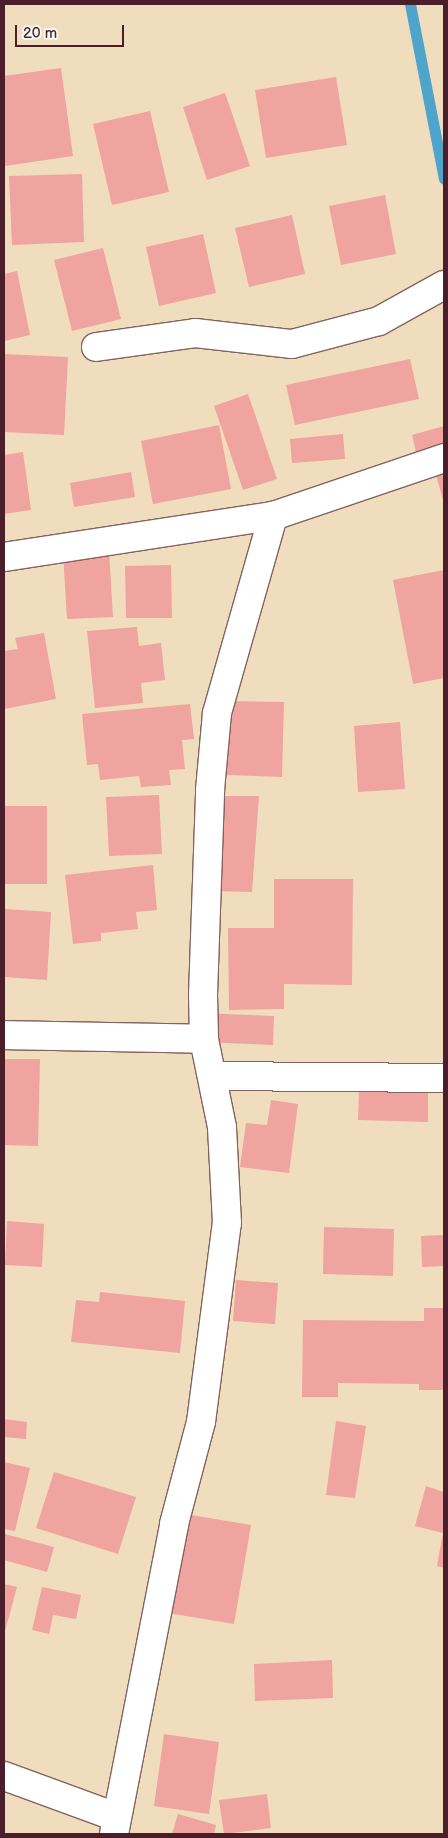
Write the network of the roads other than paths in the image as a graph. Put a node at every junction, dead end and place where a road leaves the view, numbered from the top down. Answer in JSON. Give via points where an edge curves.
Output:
{"nodes":[{"id":1,"x":444,"y":285,"type":"edge"},
{"id":2,"x":96,"y":347,"type":"dead end"},
{"id":3,"x":444,"y":458,"type":"edge"},
{"id":4,"x":273,"y":516,"type":"junction"},
{"id":5,"x":4,"y":557,"type":"edge"},
{"id":6,"x":4,"y":1035,"type":"edge"},
{"id":7,"x":204,"y":1039,"type":"junction"},
{"id":8,"x":214,"y":1076,"type":"junction"},
{"id":9,"x":444,"y":1078,"type":"edge"},
{"id":10,"x":4,"y":1776,"type":"edge"},
{"id":11,"x":115,"y":1826,"type":"edge"}],
"edges":[{"from":1,"to":2,"type":"street","via":[[379,321],[292,344],[195,333]]},
{"from":3,"to":4,"type":"street"},
{"from":4,"to":5,"type":"street"},
{"from":4,"to":7,"type":"street","via":[[217,713],[202,932]]},
{"from":6,"to":7,"type":"street"},
{"from":7,"to":8,"type":"street"},
{"from":8,"to":9,"type":"street"},
{"from":8,"to":11,"type":"street","via":[[227,1223],[201,1422],[174,1524]]},
{"from":10,"to":11,"type":"street"}]}
